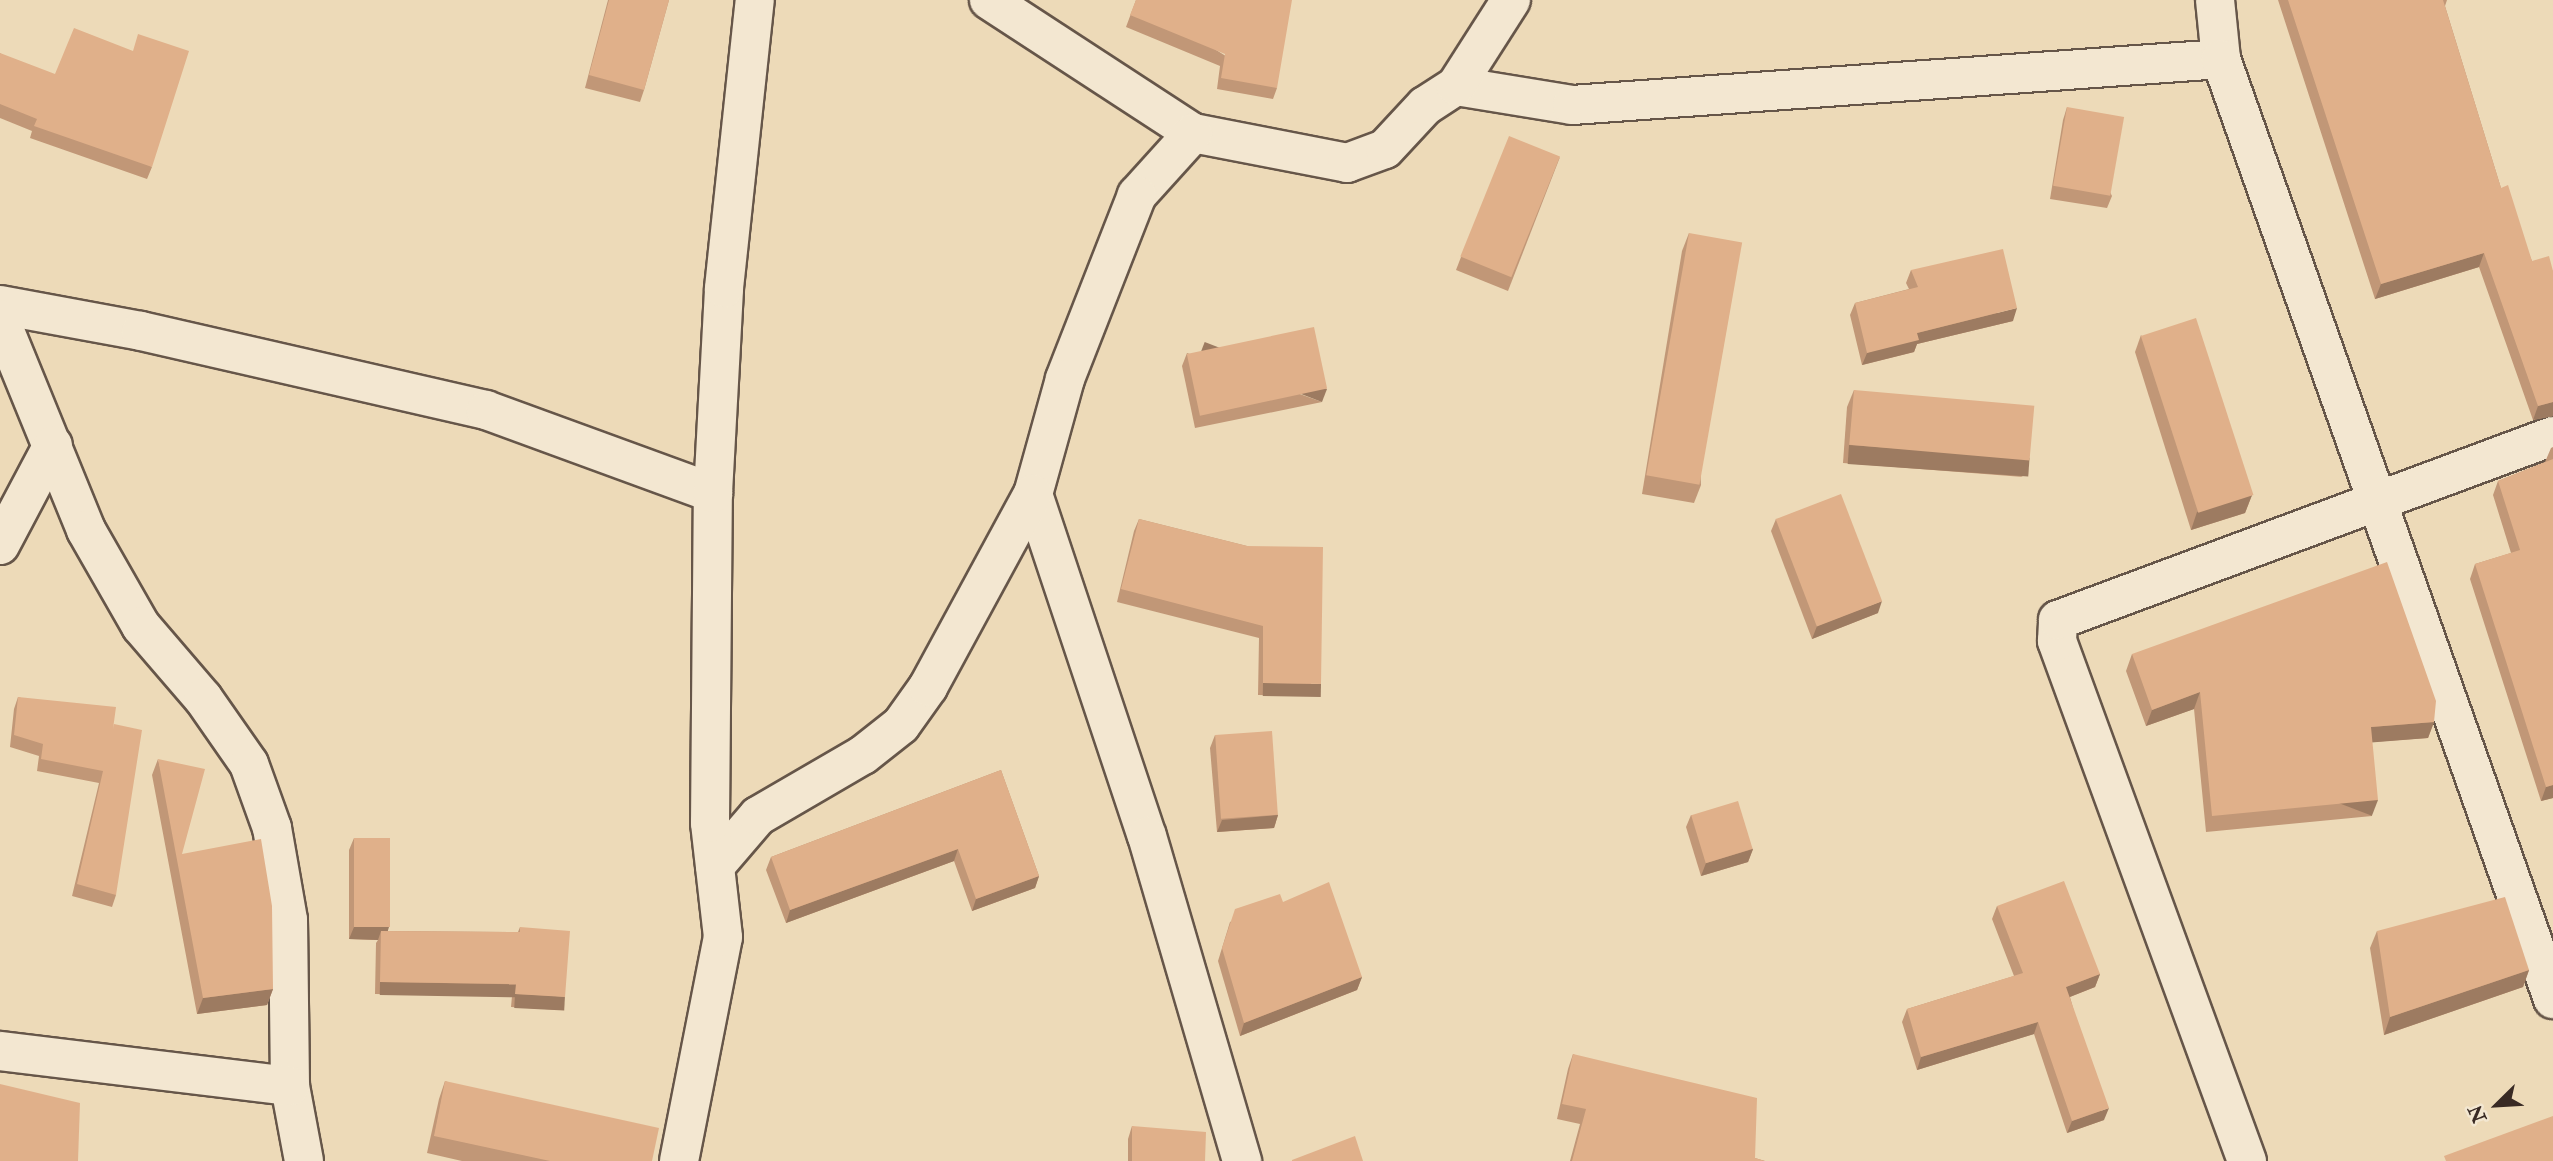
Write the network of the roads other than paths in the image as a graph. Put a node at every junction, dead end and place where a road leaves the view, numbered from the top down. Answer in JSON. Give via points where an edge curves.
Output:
{"nodes":[{"id":1,"x":755,"y":0,"type":"edge"},
{"id":2,"x":989,"y":0,"type":"edge"},
{"id":3,"x":1511,"y":0,"type":"edge"},
{"id":4,"x":2215,"y":0,"type":"edge"},
{"id":5,"x":2221,"y":59,"type":"junction"},
{"id":6,"x":1456,"y":86,"type":"junction"},
{"id":7,"x":1193,"y":133,"type":"junction"},
{"id":8,"x":0,"y":305,"type":"edge"},
{"id":9,"x":0,"y":318,"type":"edge"},
{"id":10,"x":2553,"y":436,"type":"edge"},
{"id":11,"x":53,"y":445,"type":"junction"},
{"id":12,"x":713,"y":493,"type":"junction"},
{"id":13,"x":1034,"y":494,"type":"junction"},
{"id":14,"x":2377,"y":502,"type":"junction"},
{"id":15,"x":0,"y":545,"type":"edge"},
{"id":16,"x":715,"y":866,"type":"junction"},
{"id":17,"x":2547,"y":956,"type":"edge"},
{"id":18,"x":2553,"y":999,"type":"edge"},
{"id":19,"x":0,"y":1051,"type":"edge"},
{"id":20,"x":290,"y":1086,"type":"junction"},
{"id":21,"x":304,"y":1161,"type":"edge"},
{"id":22,"x":679,"y":1161,"type":"edge"},
{"id":23,"x":1242,"y":1161,"type":"edge"},
{"id":24,"x":2247,"y":1161,"type":"edge"}],
"edges":[{"from":1,"to":12,"type":"street","via":[[724,288]]},
{"from":2,"to":7,"type":"street"},
{"from":3,"to":6,"type":"street"},
{"from":4,"to":5,"type":"street"},
{"from":5,"to":6,"type":"street","via":[[1572,105]]},
{"from":5,"to":14,"type":"street"},
{"from":6,"to":7,"type":"street","via":[[1425,106],[1385,149],[1347,163]]},
{"from":7,"to":13,"type":"street","via":[[1137,195],[1065,379]]},
{"from":8,"to":12,"type":"street","via":[[141,331],[486,410]]},
{"from":9,"to":11,"type":"street"},
{"from":10,"to":14,"type":"street"},
{"from":11,"to":15,"type":"street"},
{"from":11,"to":20,"type":"street","via":[[86,530],[141,626],[203,698],[249,764],[272,828],[288,920]]},
{"from":12,"to":16,"type":"street","via":[[708,657]]},
{"from":13,"to":16,"type":"street","via":[[928,687],[901,725],[863,755],[758,816]]},
{"from":13,"to":23,"type":"street","via":[[1147,836]]},
{"from":14,"to":17,"type":"street"},
{"from":14,"to":24,"type":"street","via":[[2068,612],[2055,631]]},
{"from":16,"to":22,"type":"street","via":[[723,937]]},
{"from":17,"to":18,"type":"street"},
{"from":19,"to":20,"type":"street"},
{"from":20,"to":21,"type":"street"}]}
